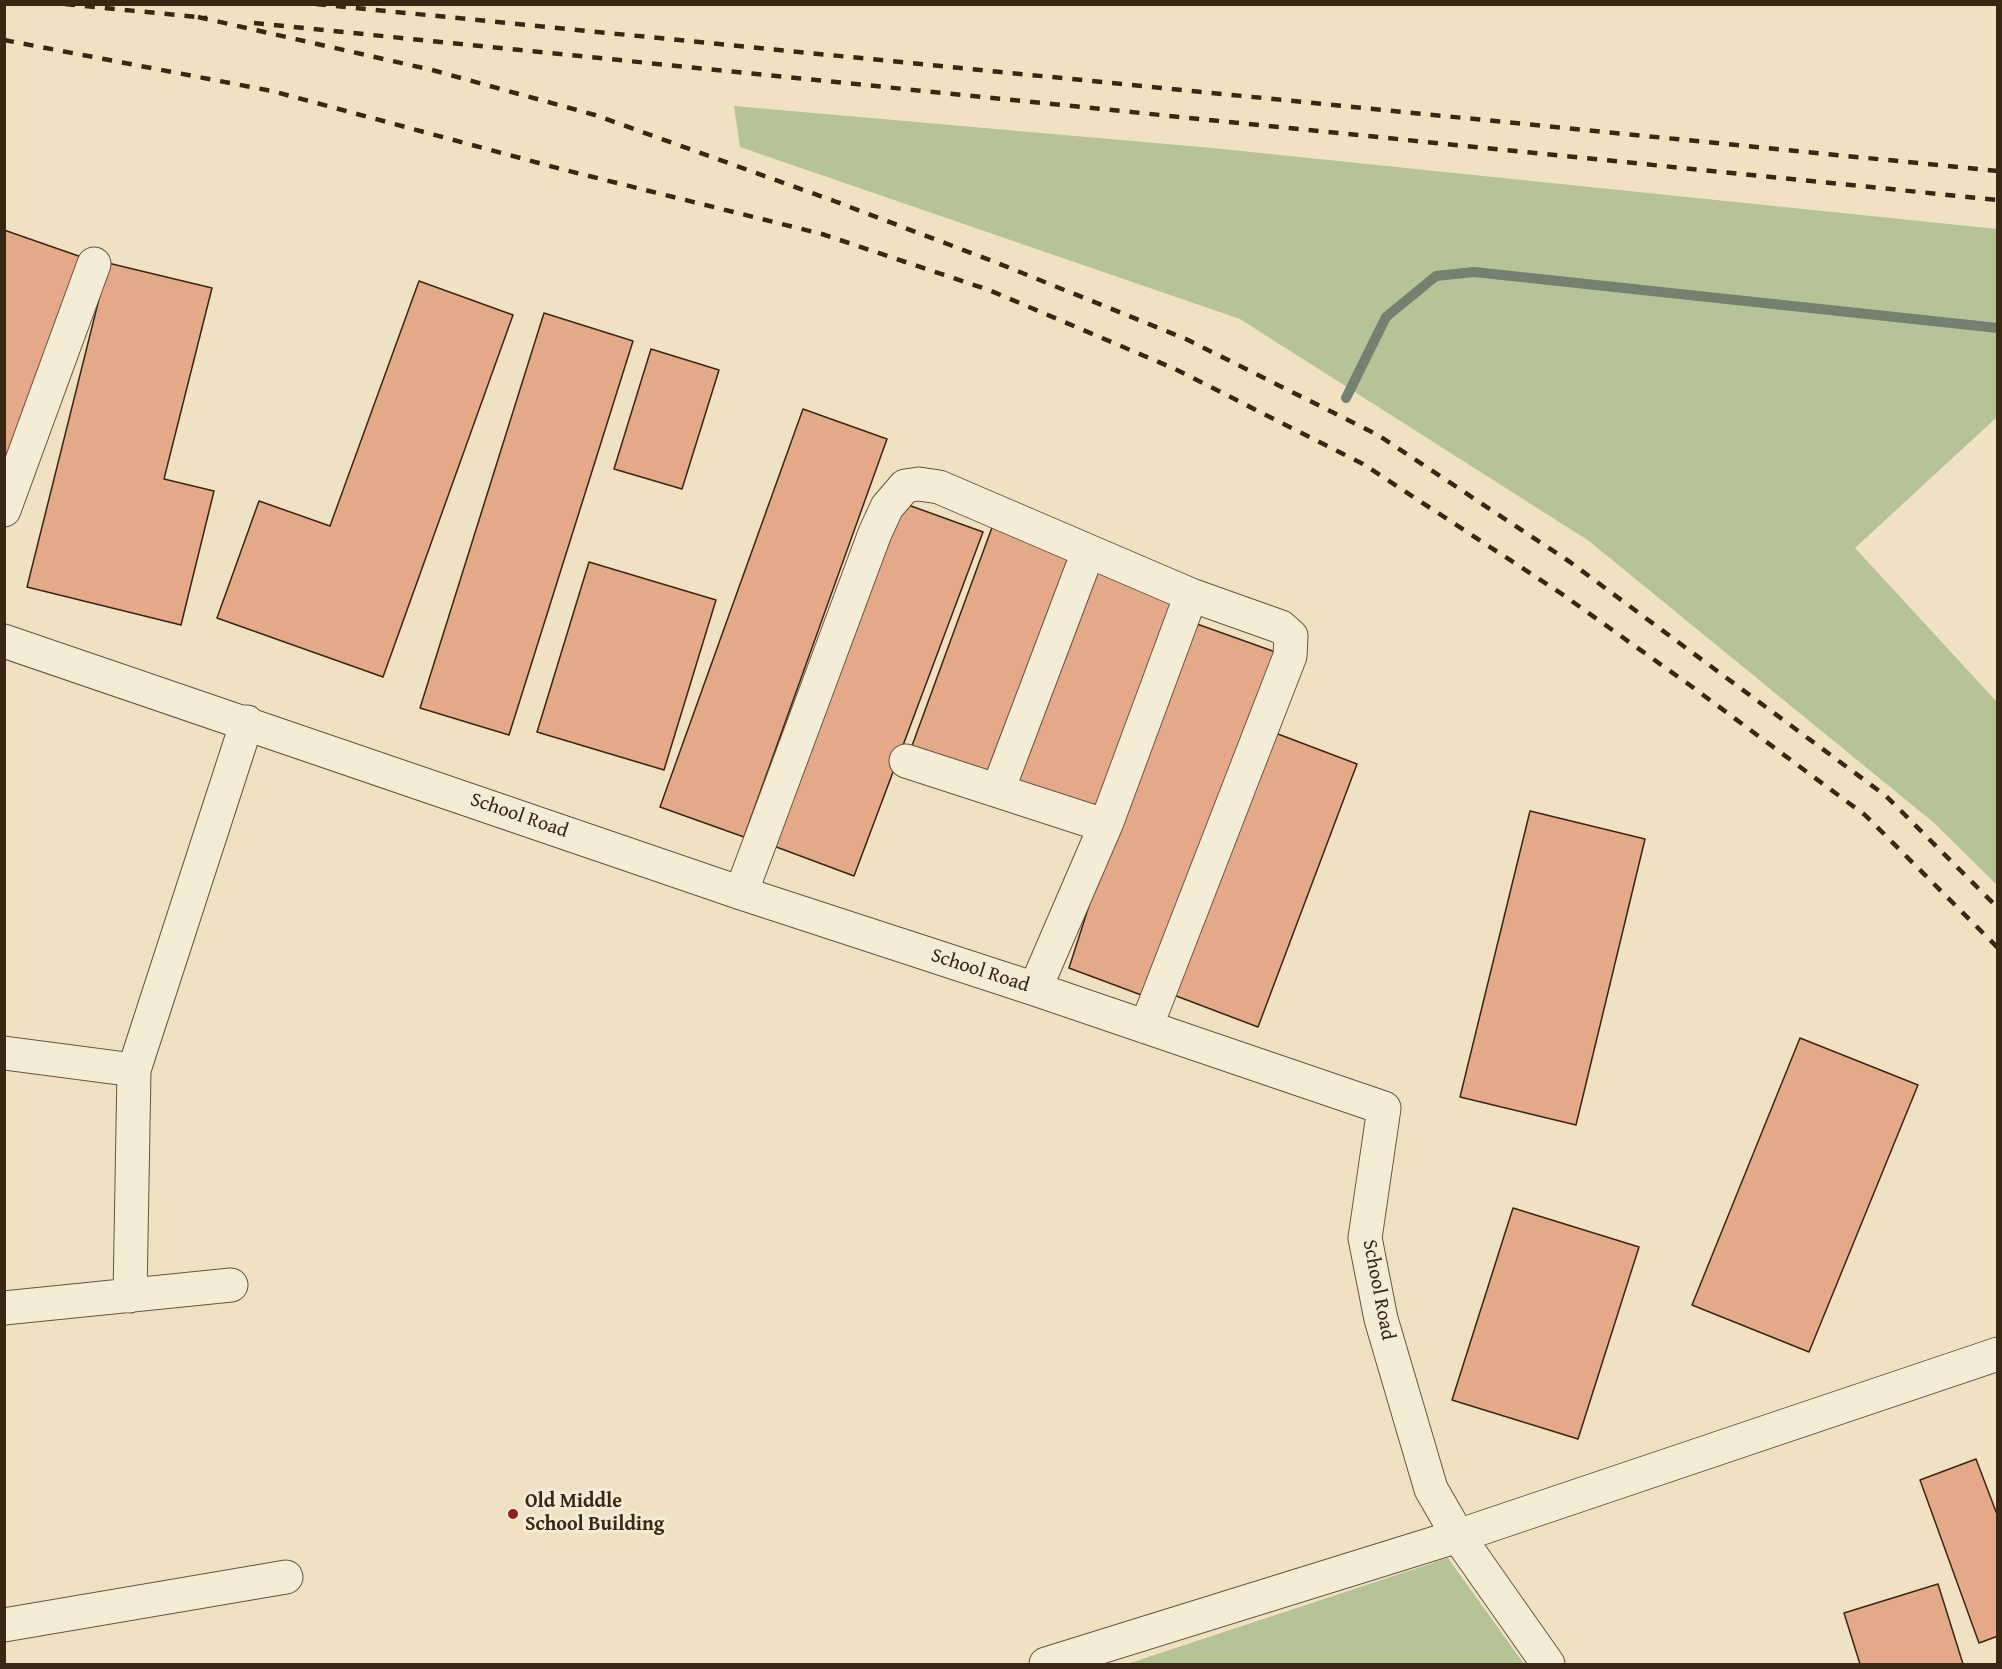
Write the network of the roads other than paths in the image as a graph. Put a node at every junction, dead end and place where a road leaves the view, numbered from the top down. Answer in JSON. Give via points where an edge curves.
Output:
{"nodes":[{"id":1,"x":94,"y":264,"type":"dead end"},
{"id":2,"x":4,"y":510,"type":"edge"},
{"id":3,"x":1088,"y":552,"type":"junction"},
{"id":4,"x":1191,"y":595,"type":"junction"},
{"id":5,"x":4,"y":640,"type":"edge"},
{"id":6,"x":247,"y":722,"type":"junction"},
{"id":7,"x":906,"y":761,"type":"dead end"},
{"id":8,"x":998,"y":790,"type":"junction"},
{"id":9,"x":1107,"y":822,"type":"junction"},
{"id":10,"x":741,"y":893,"type":"junction"},
{"id":11,"x":1035,"y":990,"type":"junction"},
{"id":12,"x":1146,"y":1027,"type":"junction"},
{"id":13,"x":4,"y":1053,"type":"edge"},
{"id":14,"x":134,"y":1070,"type":"junction"},
{"id":15,"x":231,"y":1285,"type":"dead end"},
{"id":16,"x":130,"y":1296,"type":"junction"},
{"id":17,"x":4,"y":1308,"type":"edge"},
{"id":18,"x":1998,"y":1354,"type":"edge"},
{"id":19,"x":1458,"y":1536,"type":"junction"},
{"id":20,"x":286,"y":1577,"type":"dead end"},
{"id":21,"x":4,"y":1624,"type":"edge"},
{"id":22,"x":1046,"y":1665,"type":"edge"},
{"id":23,"x":1548,"y":1665,"type":"edge"}],
"edges":[{"from":1,"to":2,"type":"street"},
{"from":3,"to":4,"type":"street"},
{"from":3,"to":8,"type":"street"},
{"from":3,"to":10,"type":"street","via":[[939,487],[905,486],[887,507],[875,533]]},
{"from":4,"to":9,"type":"street"},
{"from":4,"to":12,"type":"street","via":[[1281,627],[1292,636],[1290,656]]},
{"from":5,"to":6,"type":"street","name":"School Road"},
{"from":6,"to":10,"type":"street","name":"School Road"},
{"from":6,"to":14,"type":"street"},
{"from":7,"to":8,"type":"street"},
{"from":8,"to":9,"type":"street","via":[[1094,822]]},
{"from":9,"to":11,"type":"street"},
{"from":10,"to":11,"type":"street","name":"School Road"},
{"from":11,"to":12,"type":"street","name":"School Road"},
{"from":12,"to":19,"type":"street","name":"School Road","via":[[1384,1108],[1365,1238],[1381,1319],[1431,1489]]},
{"from":13,"to":14,"type":"street"},
{"from":14,"to":16,"type":"street"},
{"from":15,"to":16,"type":"street"},
{"from":16,"to":17,"type":"street"},
{"from":18,"to":19,"type":"street"},
{"from":19,"to":22,"type":"street"},
{"from":19,"to":23,"type":"street","name":"School Road"},
{"from":20,"to":21,"type":"street"}]}
